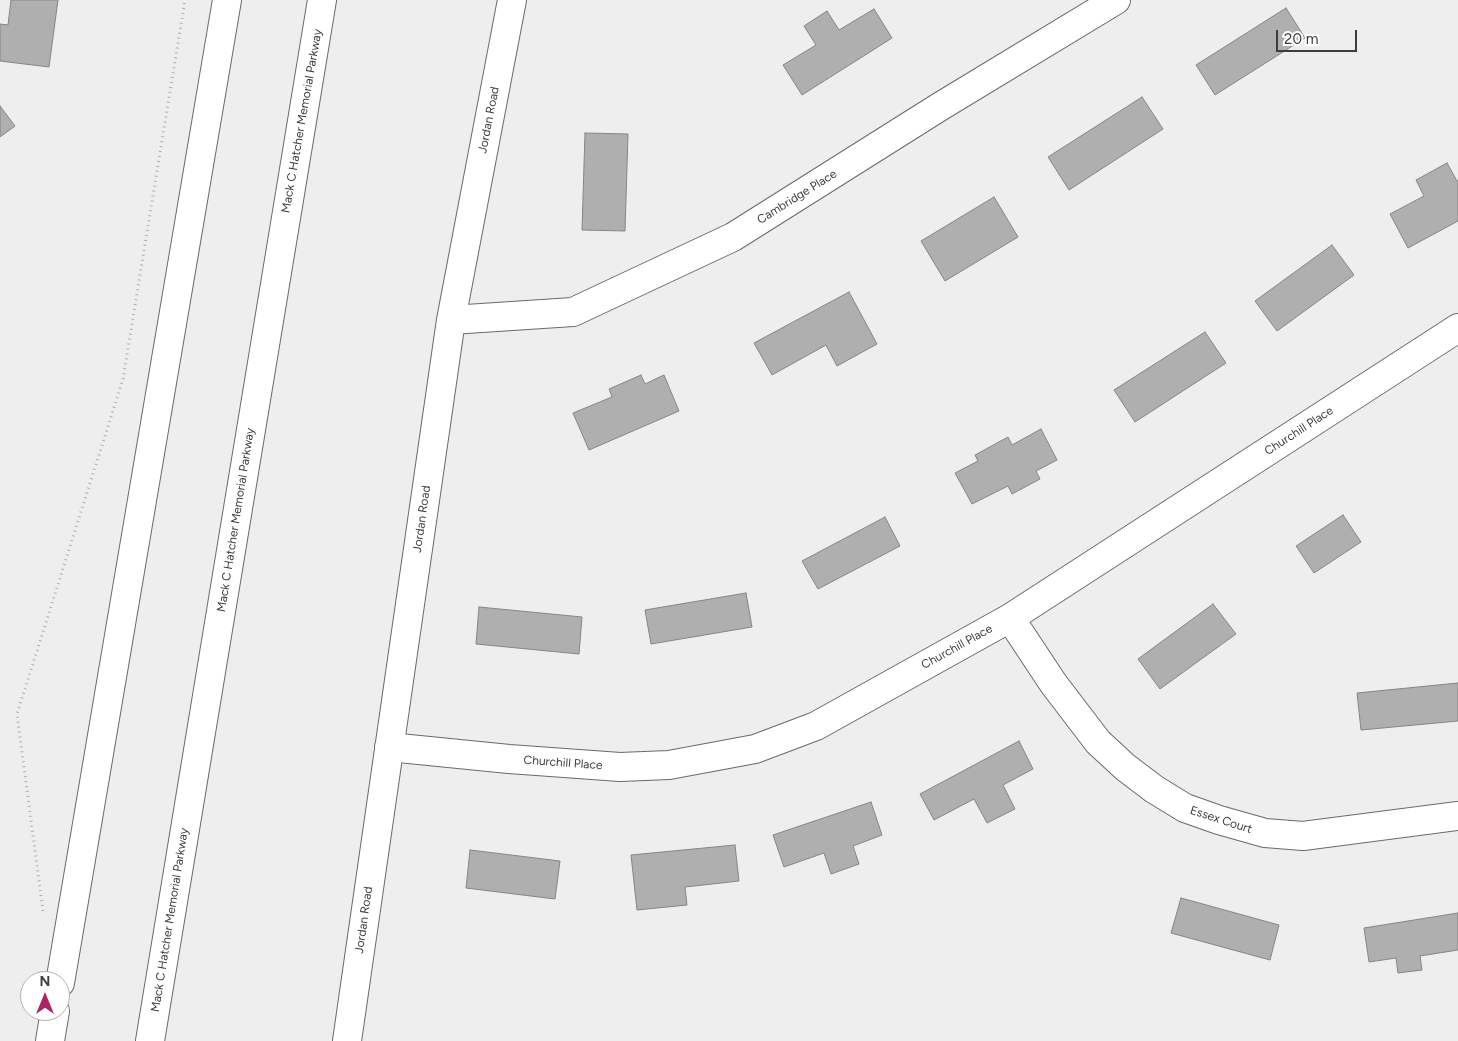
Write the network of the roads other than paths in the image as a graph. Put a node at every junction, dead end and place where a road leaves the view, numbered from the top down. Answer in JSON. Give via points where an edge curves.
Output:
{"nodes":[{"id":1,"x":227,"y":0,"type":"edge"},
{"id":2,"x":322,"y":0,"type":"edge"},
{"id":3,"x":512,"y":0,"type":"edge"},
{"id":4,"x":1116,"y":0,"type":"edge"},
{"id":5,"x":451,"y":320,"type":"junction"},
{"id":6,"x":1458,"y":328,"type":"edge"},
{"id":7,"x":1010,"y":618,"type":"junction"},
{"id":8,"x":389,"y":747,"type":"junction"},
{"id":9,"x":1458,"y":816,"type":"edge"},
{"id":10,"x":62,"y":971,"type":"edge"},
{"id":11,"x":53,"y":1021,"type":"edge"},
{"id":12,"x":50,"y":1041,"type":"edge"},
{"id":13,"x":150,"y":1041,"type":"edge"},
{"id":14,"x":347,"y":1041,"type":"edge"}],
"edges":[{"from":1,"to":10,"type":"main road"},
{"from":2,"to":13,"type":"main road","name":"Mack C Hatcher Memorial Parkway"},
{"from":3,"to":5,"type":"main road","name":"Jordan Road"},
{"from":4,"to":5,"type":"main road","name":"Cambridge Place","via":[[733,237],[573,312]]},
{"from":5,"to":8,"type":"main road","name":"Jordan Road"},
{"from":6,"to":7,"type":"main road","name":"Churchill Place"},
{"from":7,"to":8,"type":"main road","name":"Churchill Place","via":[[816,726],[755,750],[669,765],[620,767]]},
{"from":7,"to":9,"type":"main road","name":"Essex Court","via":[[1053,683],[1098,742],[1154,790],[1185,808],[1265,833],[1303,836]]},
{"from":8,"to":14,"type":"main road","name":"Jordan Road"},
{"from":11,"to":12,"type":"main road"}]}
